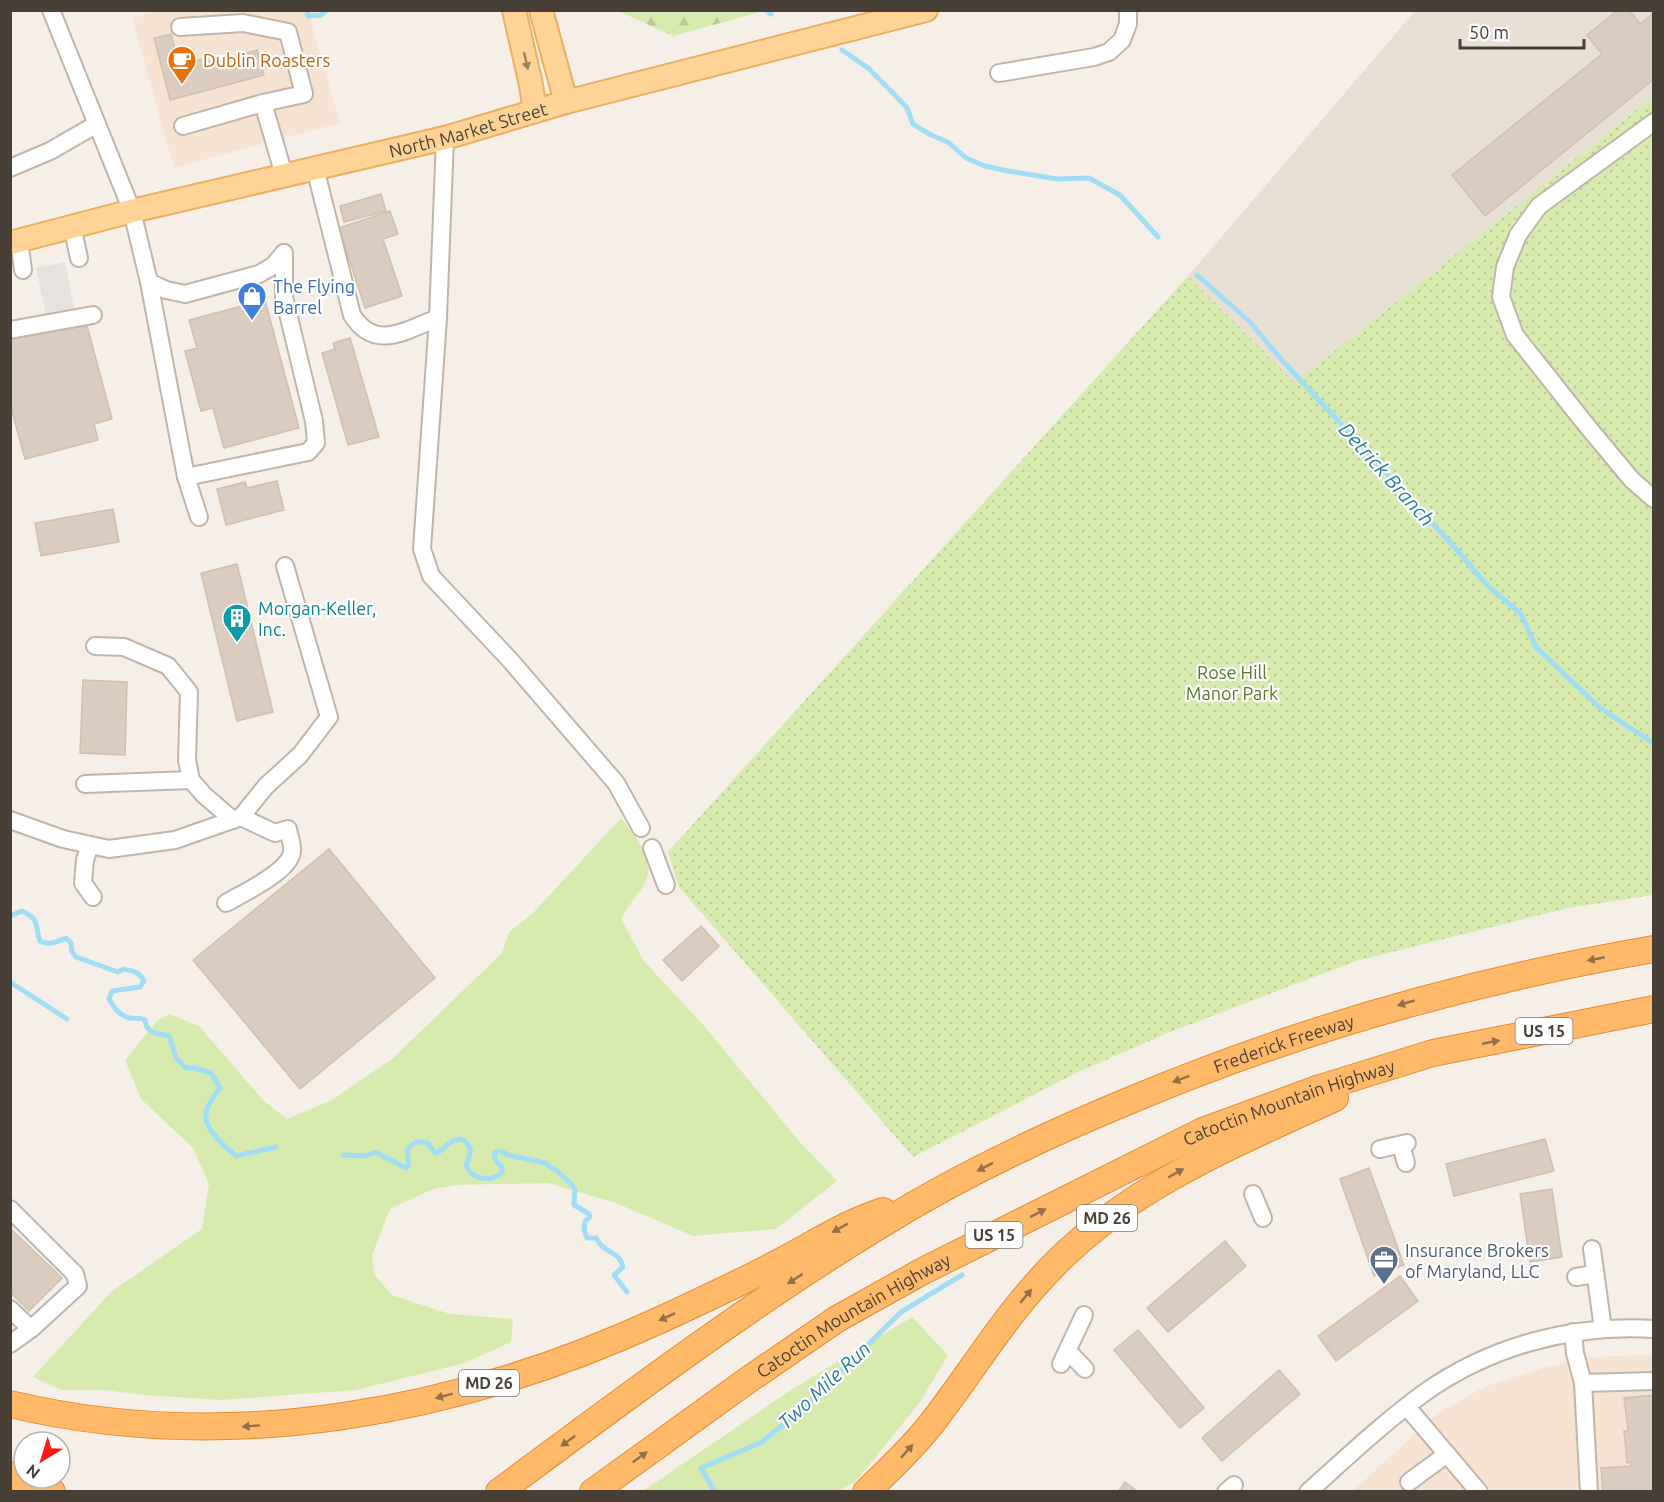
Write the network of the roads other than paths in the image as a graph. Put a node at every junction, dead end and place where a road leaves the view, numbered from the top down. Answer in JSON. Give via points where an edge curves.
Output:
{"nodes":[{"id":1,"x":51,"y":10,"type":"edge"},
{"id":2,"x":514,"y":10,"type":"edge"},
{"id":3,"x":541,"y":10,"type":"edge"},
{"id":4,"x":926,"y":10,"type":"edge"},
{"id":5,"x":1128,"y":10,"type":"edge"},
{"id":6,"x":180,"y":27,"type":"dead end"},
{"id":7,"x":999,"y":73,"type":"dead end"},
{"id":8,"x":566,"y":102,"type":"junction"},
{"id":9,"x":263,"y":103,"type":"junction"},
{"id":10,"x":535,"y":111,"type":"junction"},
{"id":11,"x":1653,"y":122,"type":"edge"},
{"id":12,"x":97,"y":124,"type":"junction"},
{"id":13,"x":183,"y":126,"type":"dead end"},
{"id":14,"x":445,"y":138,"type":"junction"},
{"id":15,"x":10,"y":168,"type":"edge"},
{"id":16,"x":315,"y":168,"type":"junction"},
{"id":17,"x":284,"y":175,"type":"junction"},
{"id":18,"x":132,"y":211,"type":"junction"},
{"id":19,"x":72,"y":226,"type":"junction"},
{"id":20,"x":15,"y":242,"type":"edge"},
{"id":21,"x":79,"y":258,"type":"dead end"},
{"id":22,"x":23,"y":270,"type":"dead end"},
{"id":23,"x":149,"y":282,"type":"junction"},
{"id":24,"x":93,"y":315,"type":"dead end"},
{"id":25,"x":438,"y":318,"type":"junction"},
{"id":26,"x":10,"y":330,"type":"edge"},
{"id":27,"x":186,"y":477,"type":"junction"},
{"id":28,"x":1653,"y":500,"type":"edge"},
{"id":29,"x":199,"y":517,"type":"dead end"},
{"id":30,"x":285,"y":566,"type":"dead end"},
{"id":31,"x":95,"y":646,"type":"dead end"},
{"id":32,"x":191,"y":780,"type":"junction"},
{"id":33,"x":85,"y":784,"type":"dead end"},
{"id":34,"x":237,"y":819,"type":"junction"},
{"id":35,"x":10,"y":820,"type":"edge"},
{"id":36,"x":640,"y":828,"type":"dead end"},
{"id":37,"x":90,"y":845,"type":"junction"},
{"id":38,"x":652,"y":848,"type":"dead end"},
{"id":39,"x":666,"y":885,"type":"dead end"},
{"id":40,"x":93,"y":897,"type":"dead end"},
{"id":41,"x":226,"y":903,"type":"dead end"},
{"id":42,"x":1653,"y":950,"type":"edge"},
{"id":43,"x":1653,"y":1009,"type":"edge"},
{"id":44,"x":1433,"y":1053,"type":"junction"},
{"id":45,"x":1380,"y":1149,"type":"dead end"},
{"id":46,"x":1406,"y":1163,"type":"dead end"},
{"id":47,"x":934,"y":1193,"type":"junction"},
{"id":48,"x":1253,"y":1194,"type":"dead end"},
{"id":49,"x":10,"y":1209,"type":"edge"},
{"id":50,"x":1263,"y":1218,"type":"dead end"},
{"id":51,"x":1592,"y":1250,"type":"dead end"},
{"id":52,"x":1595,"y":1275,"type":"junction"},
{"id":53,"x":1576,"y":1277,"type":"dead end"},
{"id":54,"x":10,"y":1309,"type":"edge"},
{"id":55,"x":1084,"y":1315,"type":"dead end"},
{"id":56,"x":31,"y":1329,"type":"junction"},
{"id":57,"x":1603,"y":1329,"type":"junction"},
{"id":58,"x":1653,"y":1329,"type":"edge"},
{"id":59,"x":1573,"y":1332,"type":"junction"},
{"id":60,"x":10,"y":1344,"type":"edge"},
{"id":61,"x":1085,"y":1369,"type":"dead end"},
{"id":62,"x":1653,"y":1381,"type":"edge"},
{"id":63,"x":1583,"y":1383,"type":"junction"},
{"id":64,"x":10,"y":1404,"type":"edge"},
{"id":65,"x":1407,"y":1407,"type":"junction"},
{"id":66,"x":1447,"y":1454,"type":"junction"},
{"id":67,"x":10,"y":1475,"type":"edge"},
{"id":68,"x":1414,"y":1484,"type":"edge"},
{"id":69,"x":52,"y":1491,"type":"edge"},
{"id":70,"x":499,"y":1491,"type":"edge"},
{"id":71,"x":593,"y":1491,"type":"edge"},
{"id":72,"x":866,"y":1491,"type":"edge"},
{"id":73,"x":1308,"y":1491,"type":"edge"},
{"id":74,"x":1479,"y":1491,"type":"edge"},
{"id":75,"x":1589,"y":1491,"type":"edge"}],
"edges":[{"from":1,"to":12,"type":"street"},
{"from":2,"to":10,"type":"main road","one_way":true},
{"from":3,"to":8,"type":"main road"},
{"from":4,"to":8,"type":"main road","name":"North Market Street"},
{"from":5,"to":7,"type":"street","via":[[1122,40],[1109,52]]},
{"from":6,"to":9,"type":"street","via":[[243,23],[288,32],[304,94]]},
{"from":8,"to":10,"type":"main road","name":"North Market Street"},
{"from":9,"to":13,"type":"street"},
{"from":9,"to":17,"type":"street"},
{"from":10,"to":14,"type":"main road","name":"North Market Street"},
{"from":11,"to":28,"type":"street","via":[[1539,206],[1509,256],[1501,297],[1515,335],[1632,480]]},
{"from":12,"to":15,"type":"street"},
{"from":12,"to":18,"type":"street"},
{"from":14,"to":16,"type":"main road","name":"North Market Street"},
{"from":14,"to":25,"type":"street"},
{"from":16,"to":17,"type":"main road","name":"North Market Street"},
{"from":16,"to":25,"type":"street","via":[[352,315],[358,324],[380,337]]},
{"from":17,"to":18,"type":"main road","name":"North Market Street"},
{"from":18,"to":19,"type":"main road","name":"North Market Street"},
{"from":18,"to":23,"type":"street"},
{"from":19,"to":20,"type":"main road","name":"North Market Street"},
{"from":19,"to":21,"type":"street"},
{"from":20,"to":22,"type":"street"},
{"from":23,"to":27,"type":"street"},
{"from":23,"to":27,"type":"street","via":[[185,294],[259,274],[284,253],[284,297],[316,443],[308,452]]},
{"from":24,"to":26,"type":"street"},
{"from":25,"to":36,"type":"street","via":[[422,549],[431,576],[616,783]]},
{"from":27,"to":29,"type":"street"},
{"from":30,"to":34,"type":"street","via":[[329,717],[300,755]]},
{"from":31,"to":32,"type":"street","via":[[124,647],[168,666],[189,692]]},
{"from":32,"to":33,"type":"street"},
{"from":32,"to":34,"type":"street","via":[[204,795]]},
{"from":34,"to":37,"type":"street","via":[[175,840],[110,849]]},
{"from":34,"to":41,"type":"street","via":[[275,833],[288,829],[292,851],[288,862],[273,875]]},
{"from":35,"to":37,"type":"street"},
{"from":37,"to":40,"type":"street","via":[[83,884]]},
{"from":38,"to":39,"type":"street"},
{"from":42,"to":47,"type":"highway","name":"Frederick Freeway","one_way":true,"via":[[1475,985],[1268,1047],[1077,1122]]},
{"from":44,"to":43,"type":"highway","number":"US 15","one_way":true},
{"from":71,"to":44,"type":"highway","name":"Catoctin Mountain Highway","number":"US 15","one_way":true,"via":[[837,1319],[923,1270],[1203,1131],[1282,1101]]},
{"from":72,"to":44,"type":"highway","number":"MD 26","one_way":true,"via":[[930,1425],[1002,1325],[1047,1273],[1114,1213],[1185,1168]]},
{"from":45,"to":46,"type":"street","via":[[1404,1144]]},
{"from":47,"to":64,"type":"highway","number":"MD 26","one_way":true,"via":[[854,1220],[777,1264],[607,1343],[497,1381],[391,1409],[295,1423],[186,1427],[101,1420]]},
{"from":47,"to":70,"type":"highway","one_way":true,"via":[[778,1290]]},
{"from":48,"to":50,"type":"street"},
{"from":49,"to":56,"type":"street","via":[[75,1274],[78,1286]]},
{"from":51,"to":52,"type":"street"},
{"from":52,"to":53,"type":"street"},
{"from":52,"to":57,"type":"street"},
{"from":54,"to":56,"type":"street"},
{"from":55,"to":61,"type":"street","via":[[1064,1358]]},
{"from":56,"to":60,"type":"street"},
{"from":57,"to":58,"type":"street"},
{"from":57,"to":59,"type":"street"},
{"from":59,"to":63,"type":"street"},
{"from":59,"to":65,"type":"street","via":[[1495,1354],[1446,1379]]},
{"from":62,"to":63,"type":"street"},
{"from":63,"to":75,"type":"street"},
{"from":65,"to":66,"type":"street"},
{"from":65,"to":73,"type":"street"},
{"from":66,"to":68,"type":"street"},
{"from":66,"to":74,"type":"street"},
{"from":67,"to":69,"type":"highway"}]}
